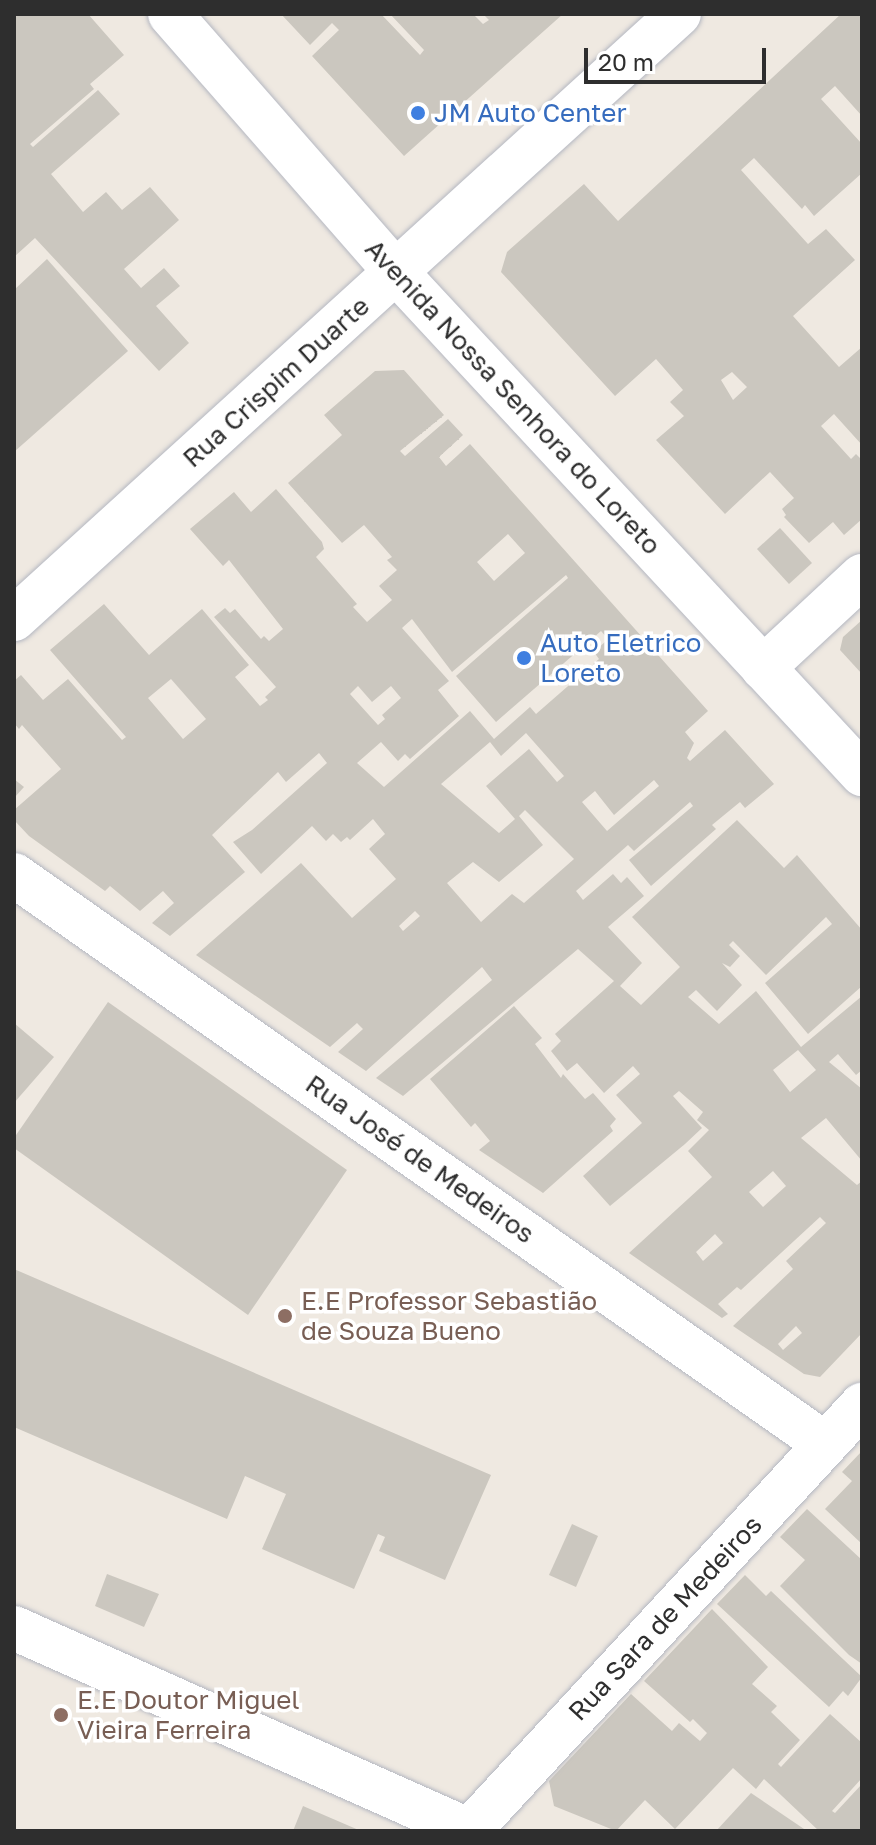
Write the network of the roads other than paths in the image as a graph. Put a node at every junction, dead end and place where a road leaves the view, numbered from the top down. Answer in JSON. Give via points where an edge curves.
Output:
{"nodes":[{"id":1,"x":170,"y":14,"type":"edge"},
{"id":2,"x":679,"y":14,"type":"edge"},
{"id":3,"x":397,"y":273,"type":"junction"},
{"id":4,"x":862,"y":576,"type":"edge"},
{"id":5,"x":14,"y":619,"type":"edge"},
{"id":6,"x":763,"y":668,"type":"junction"},
{"id":7,"x":862,"y":774,"type":"edge"},
{"id":8,"x":14,"y":875,"type":"edge"},
{"id":9,"x":862,"y":1405,"type":"edge"},
{"id":10,"x":825,"y":1444,"type":"junction"},
{"id":11,"x":14,"y":1628,"type":"edge"},
{"id":12,"x":469,"y":1831,"type":"edge"}],
"edges":[{"from":1,"to":3,"type":"street","name":"Avenida Nossa Senhora do Loreto"},
{"from":2,"to":3,"type":"street","name":"Rua Crispim Duarte"},
{"from":3,"to":5,"type":"street","name":"Rua Crispim Duarte"},
{"from":3,"to":6,"type":"street","name":"Avenida Nossa Senhora do Loreto"},
{"from":4,"to":6,"type":"street"},
{"from":6,"to":7,"type":"street","name":"Avenida Nossa Senhora do Loreto"},
{"from":8,"to":10,"type":"street","name":"Rua José de Medeiros"},
{"from":9,"to":10,"type":"street","name":"Rua Sara de Medeiros"},
{"from":10,"to":12,"type":"street","name":"Rua Sara de Medeiros"},
{"from":11,"to":12,"type":"street"}]}
